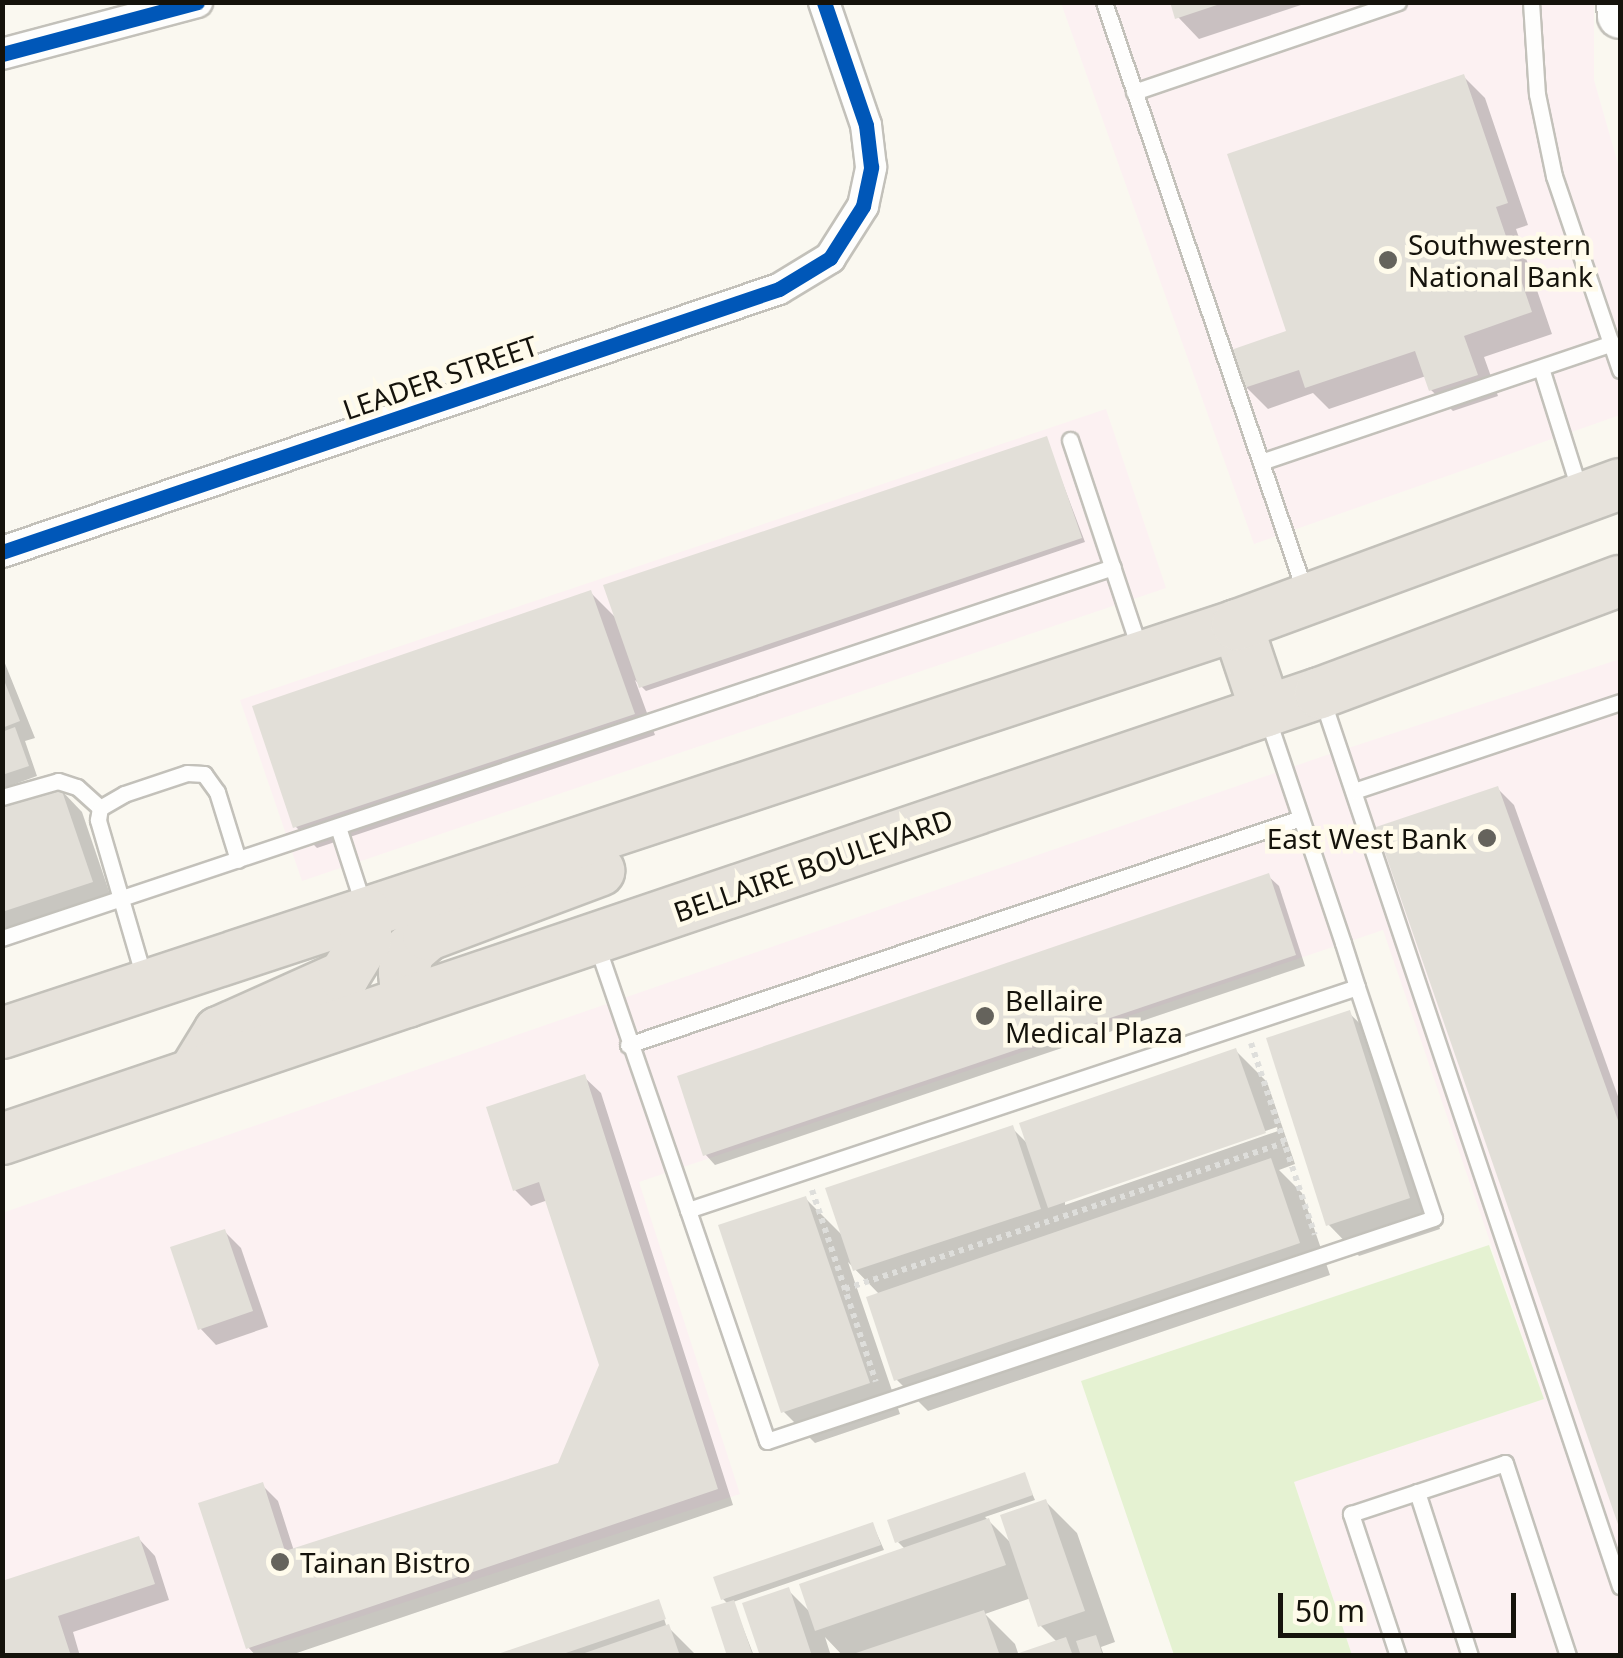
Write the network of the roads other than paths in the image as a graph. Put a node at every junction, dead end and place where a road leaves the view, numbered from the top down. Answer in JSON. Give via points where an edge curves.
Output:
{"nodes":[{"id":1,"x":197,"y":2,"type":"edge"},
{"id":2,"x":824,"y":2,"type":"edge"},
{"id":3,"x":1104,"y":2,"type":"edge"},
{"id":4,"x":1398,"y":2,"type":"edge"},
{"id":5,"x":1531,"y":2,"type":"edge"},
{"id":6,"x":1619,"y":2,"type":"edge"},
{"id":7,"x":1620,"y":14,"type":"edge"},
{"id":8,"x":2,"y":54,"type":"edge"},
{"id":9,"x":1134,"y":92,"type":"junction"},
{"id":10,"x":1612,"y":343,"type":"junction"},
{"id":11,"x":1541,"y":368,"type":"junction"},
{"id":12,"x":1620,"y":370,"type":"edge"},
{"id":13,"x":1070,"y":440,"type":"dead end"},
{"id":14,"x":1262,"y":462,"type":"junction"},
{"id":15,"x":1602,"y":492,"type":"edge"},
{"id":16,"x":2,"y":552,"type":"edge"},
{"id":17,"x":1113,"y":567,"type":"junction"},
{"id":18,"x":1620,"y":581,"type":"edge"},
{"id":19,"x":1308,"y":600,"type":"junction"},
{"id":20,"x":1236,"y":625,"type":"junction"},
{"id":21,"x":1142,"y":656,"type":"junction"},
{"id":22,"x":1320,"y":693,"type":"junction"},
{"id":23,"x":1620,"y":702,"type":"edge"},
{"id":24,"x":1266,"y":712,"type":"junction"},
{"id":25,"x":732,"y":792,"type":"junction"},
{"id":26,"x":1354,"y":792,"type":"junction"},
{"id":27,"x":2,"y":796,"type":"edge"},
{"id":28,"x":100,"y":808,"type":"junction"},
{"id":29,"x":1301,"y":818,"type":"junction"},
{"id":30,"x":338,"y":828,"type":"junction"},
{"id":31,"x":238,"y":860,"type":"junction"},
{"id":32,"x":120,"y":899,"type":"junction"},
{"id":33,"x":366,"y":913,"type":"junction"},
{"id":34,"x":2,"y":938,"type":"edge"},
{"id":35,"x":594,"y":939,"type":"junction"},
{"id":36,"x":146,"y":985,"type":"junction"},
{"id":37,"x":1358,"y":987,"type":"junction"},
{"id":38,"x":407,"y":1002,"type":"junction"},
{"id":39,"x":2,"y":1033,"type":"edge"},
{"id":40,"x":628,"y":1045,"type":"junction"},
{"id":41,"x":192,"y":1075,"type":"junction"},
{"id":42,"x":2,"y":1139,"type":"edge"},
{"id":43,"x":688,"y":1210,"type":"junction"},
{"id":44,"x":1417,"y":1492,"type":"junction"},
{"id":45,"x":1620,"y":1586,"type":"edge"},
{"id":46,"x":1398,"y":1656,"type":"edge"},
{"id":47,"x":1470,"y":1656,"type":"edge"},
{"id":48,"x":1568,"y":1656,"type":"edge"}],
"edges":[{"from":1,"to":8,"type":"street"},
{"from":2,"to":16,"type":"street","name":"LEADER STREET","via":[[866,125],[871,167],[864,206],[830,258],[780,289]]},
{"from":3,"to":9,"type":"lane"},
{"from":4,"to":9,"type":"lane"},
{"from":5,"to":10,"type":"lane","via":[[1537,94],[1554,176]]},
{"from":6,"to":7,"type":"street"},
{"from":9,"to":14,"type":"lane"},
{"from":10,"to":11,"type":"lane"},
{"from":10,"to":12,"type":"lane"},
{"from":11,"to":14,"type":"lane"},
{"from":11,"to":15,"type":"lane"},
{"from":13,"to":17,"type":"lane"},
{"from":14,"to":19,"type":"lane"},
{"from":15,"to":19,"type":"main road"},
{"from":17,"to":21,"type":"lane"},
{"from":17,"to":30,"type":"lane"},
{"from":18,"to":22,"type":"main road","name":"BELLAIRE BOULEVARD"},
{"from":19,"to":20,"type":"main road"},
{"from":20,"to":21,"type":"main road"},
{"from":20,"to":24,"type":"main road"},
{"from":21,"to":25,"type":"main road"},
{"from":22,"to":24,"type":"main road","name":"BELLAIRE BOULEVARD"},
{"from":22,"to":26,"type":"lane"},
{"from":23,"to":26,"type":"lane"},
{"from":24,"to":29,"type":"lane"},
{"from":24,"to":35,"type":"main road","name":"BELLAIRE BOULEVARD"},
{"from":25,"to":33,"type":"main road"},
{"from":25,"to":38,"type":"main road","via":[[600,871],[428,936],[409,951]]},
{"from":26,"to":45,"type":"lane"},
{"from":27,"to":28,"type":"lane","via":[[58,781],[78,787]]},
{"from":28,"to":31,"type":"lane","via":[[187,773],[204,774],[217,792]]},
{"from":28,"to":32,"type":"lane"},
{"from":29,"to":37,"type":"lane"},
{"from":29,"to":40,"type":"lane"},
{"from":30,"to":31,"type":"lane"},
{"from":30,"to":33,"type":"lane"},
{"from":31,"to":32,"type":"lane"},
{"from":32,"to":34,"type":"lane"},
{"from":32,"to":36,"type":"lane"},
{"from":33,"to":36,"type":"main road"},
{"from":33,"to":41,"type":"main road","via":[[366,940],[344,976],[219,1032]]},
{"from":35,"to":38,"type":"main road","name":"BELLAIRE BOULEVARD"},
{"from":35,"to":40,"type":"lane"},
{"from":36,"to":39,"type":"main road"},
{"from":37,"to":43,"type":"lane"},
{"from":37,"to":43,"type":"lane","via":[[1434,1218],[1322,1256],[767,1440]]},
{"from":38,"to":41,"type":"main road","name":"BELLAIRE BOULEVARD"},
{"from":40,"to":43,"type":"lane"},
{"from":41,"to":42,"type":"main road","name":"BELLAIRE BOULEVARD"},
{"from":44,"to":46,"type":"lane","via":[[1351,1514]]},
{"from":44,"to":47,"type":"lane"},
{"from":44,"to":48,"type":"lane","via":[[1504,1463]]}]}
